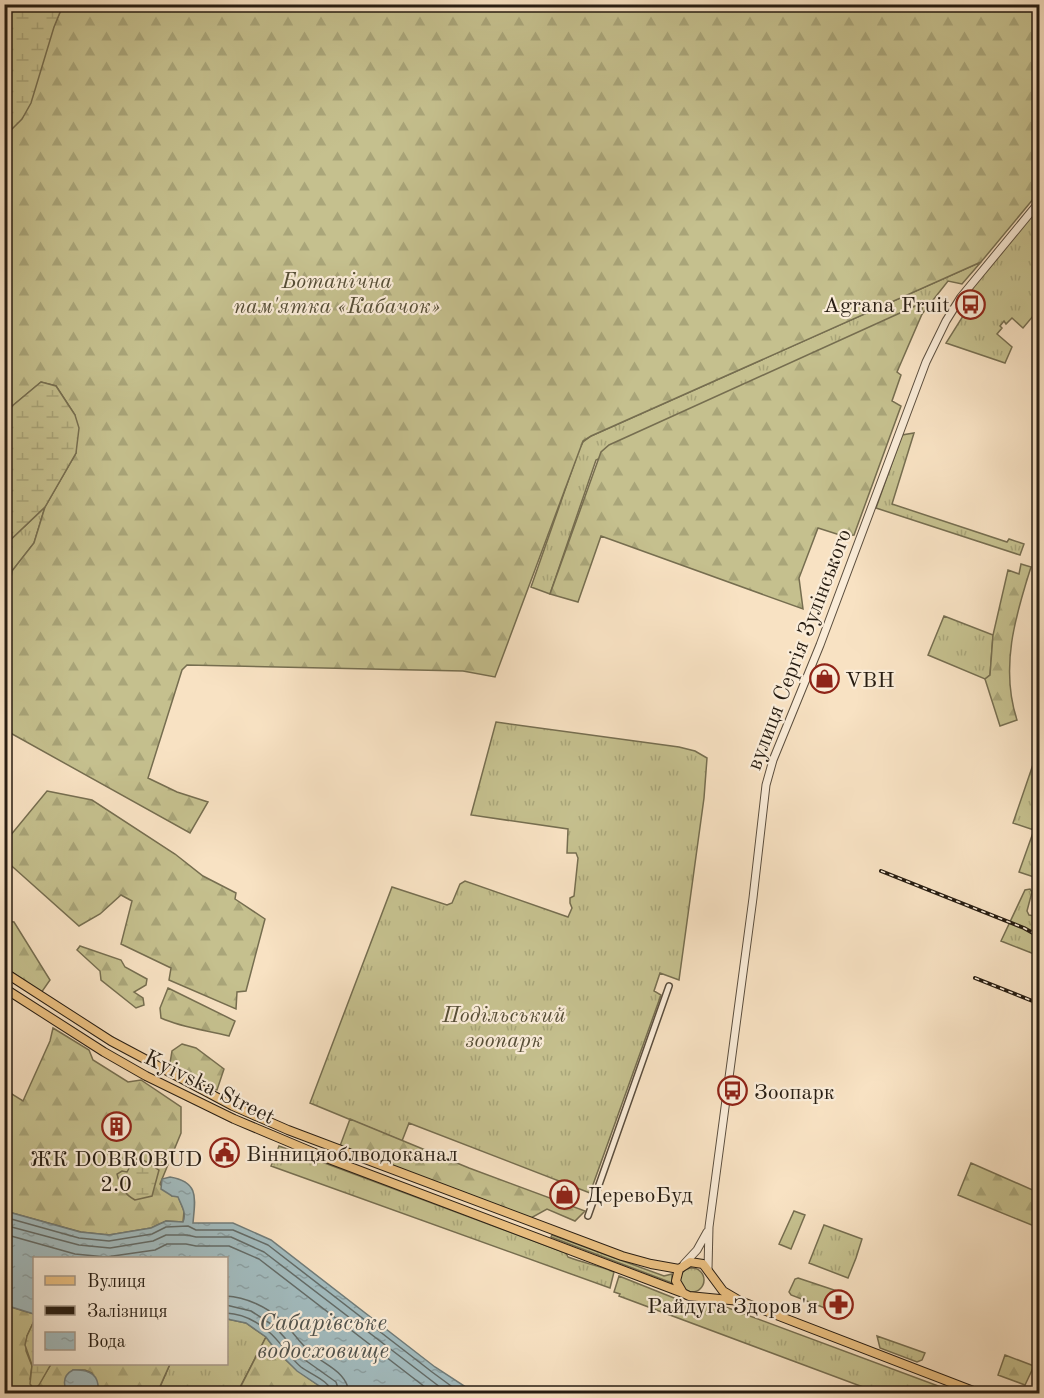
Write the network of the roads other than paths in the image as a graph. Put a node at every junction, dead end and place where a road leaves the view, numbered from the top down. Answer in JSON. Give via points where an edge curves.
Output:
{"nodes":[{"id":1,"x":1040,"y":201,"type":"edge"},
{"id":2,"x":4,"y":972,"type":"edge"},
{"id":3,"x":669,"y":986,"type":"dead end"},
{"id":4,"x":4,"y":988,"type":"edge"},
{"id":5,"x":111,"y":1041,"type":"junction"},
{"id":6,"x":104,"y":1052,"type":"junction"},
{"id":7,"x":182,"y":1080,"type":"junction"},
{"id":8,"x":176,"y":1091,"type":"junction"},
{"id":9,"x":588,"y":1216,"type":"dead end"},
{"id":10,"x":710,"y":1227,"type":"junction"},
{"id":11,"x":548,"y":1228,"type":"junction"},
{"id":12,"x":543,"y":1240,"type":"junction"},
{"id":13,"x":681,"y":1266,"type":"junction"},
{"id":14,"x":709,"y":1272,"type":"junction"},
{"id":15,"x":683,"y":1293,"type":"junction"},
{"id":16,"x":696,"y":1296,"type":"junction"},
{"id":17,"x":740,"y":1301,"type":"junction"},
{"id":18,"x":981,"y":1394,"type":"edge"}],
"edges":[{"from":1,"to":10,"type":"street","name":"вулиця Сергія Зулінського","via":[[961,297],[926,362],[773,760],[766,785]]},
{"from":2,"to":5,"type":"main road","name":"Kyivska Street"},
{"from":3,"to":9,"type":"street"},
{"from":4,"to":6,"type":"main road","name":"Kyivska Street"},
{"from":5,"to":6,"type":"main road"},
{"from":5,"to":7,"type":"main road","name":"Kyivska Street"},
{"from":6,"to":8,"type":"main road","name":"Kyivska Street"},
{"from":7,"to":8,"type":"main road"},
{"from":7,"to":11,"type":"main road","name":"Kyivska Street","via":[[288,1130]]},
{"from":8,"to":12,"type":"main road","name":"Kyivska Street","via":[[287,1143]]},
{"from":10,"to":13,"type":"street","via":[[697,1250]]},
{"from":10,"to":14,"type":"street","name":"вулиця Сергія Зулінського"},
{"from":11,"to":12,"type":"main road"},
{"from":11,"to":13,"type":"main road","name":"Kyivska Street","via":[[633,1260]]},
{"from":12,"to":15,"type":"main road","name":"Kyivska Street"},
{"from":13,"to":14,"type":"main road","via":[[696,1262]]},
{"from":13,"to":15,"type":"main road","via":[[676,1281]]},
{"from":14,"to":16,"type":"main road","via":[[707,1288]]},
{"from":14,"to":17,"type":"main road","via":[[723,1291]]},
{"from":15,"to":16,"type":"main road"},
{"from":16,"to":17,"type":"main road"},
{"from":17,"to":18,"type":"main road"}]}
